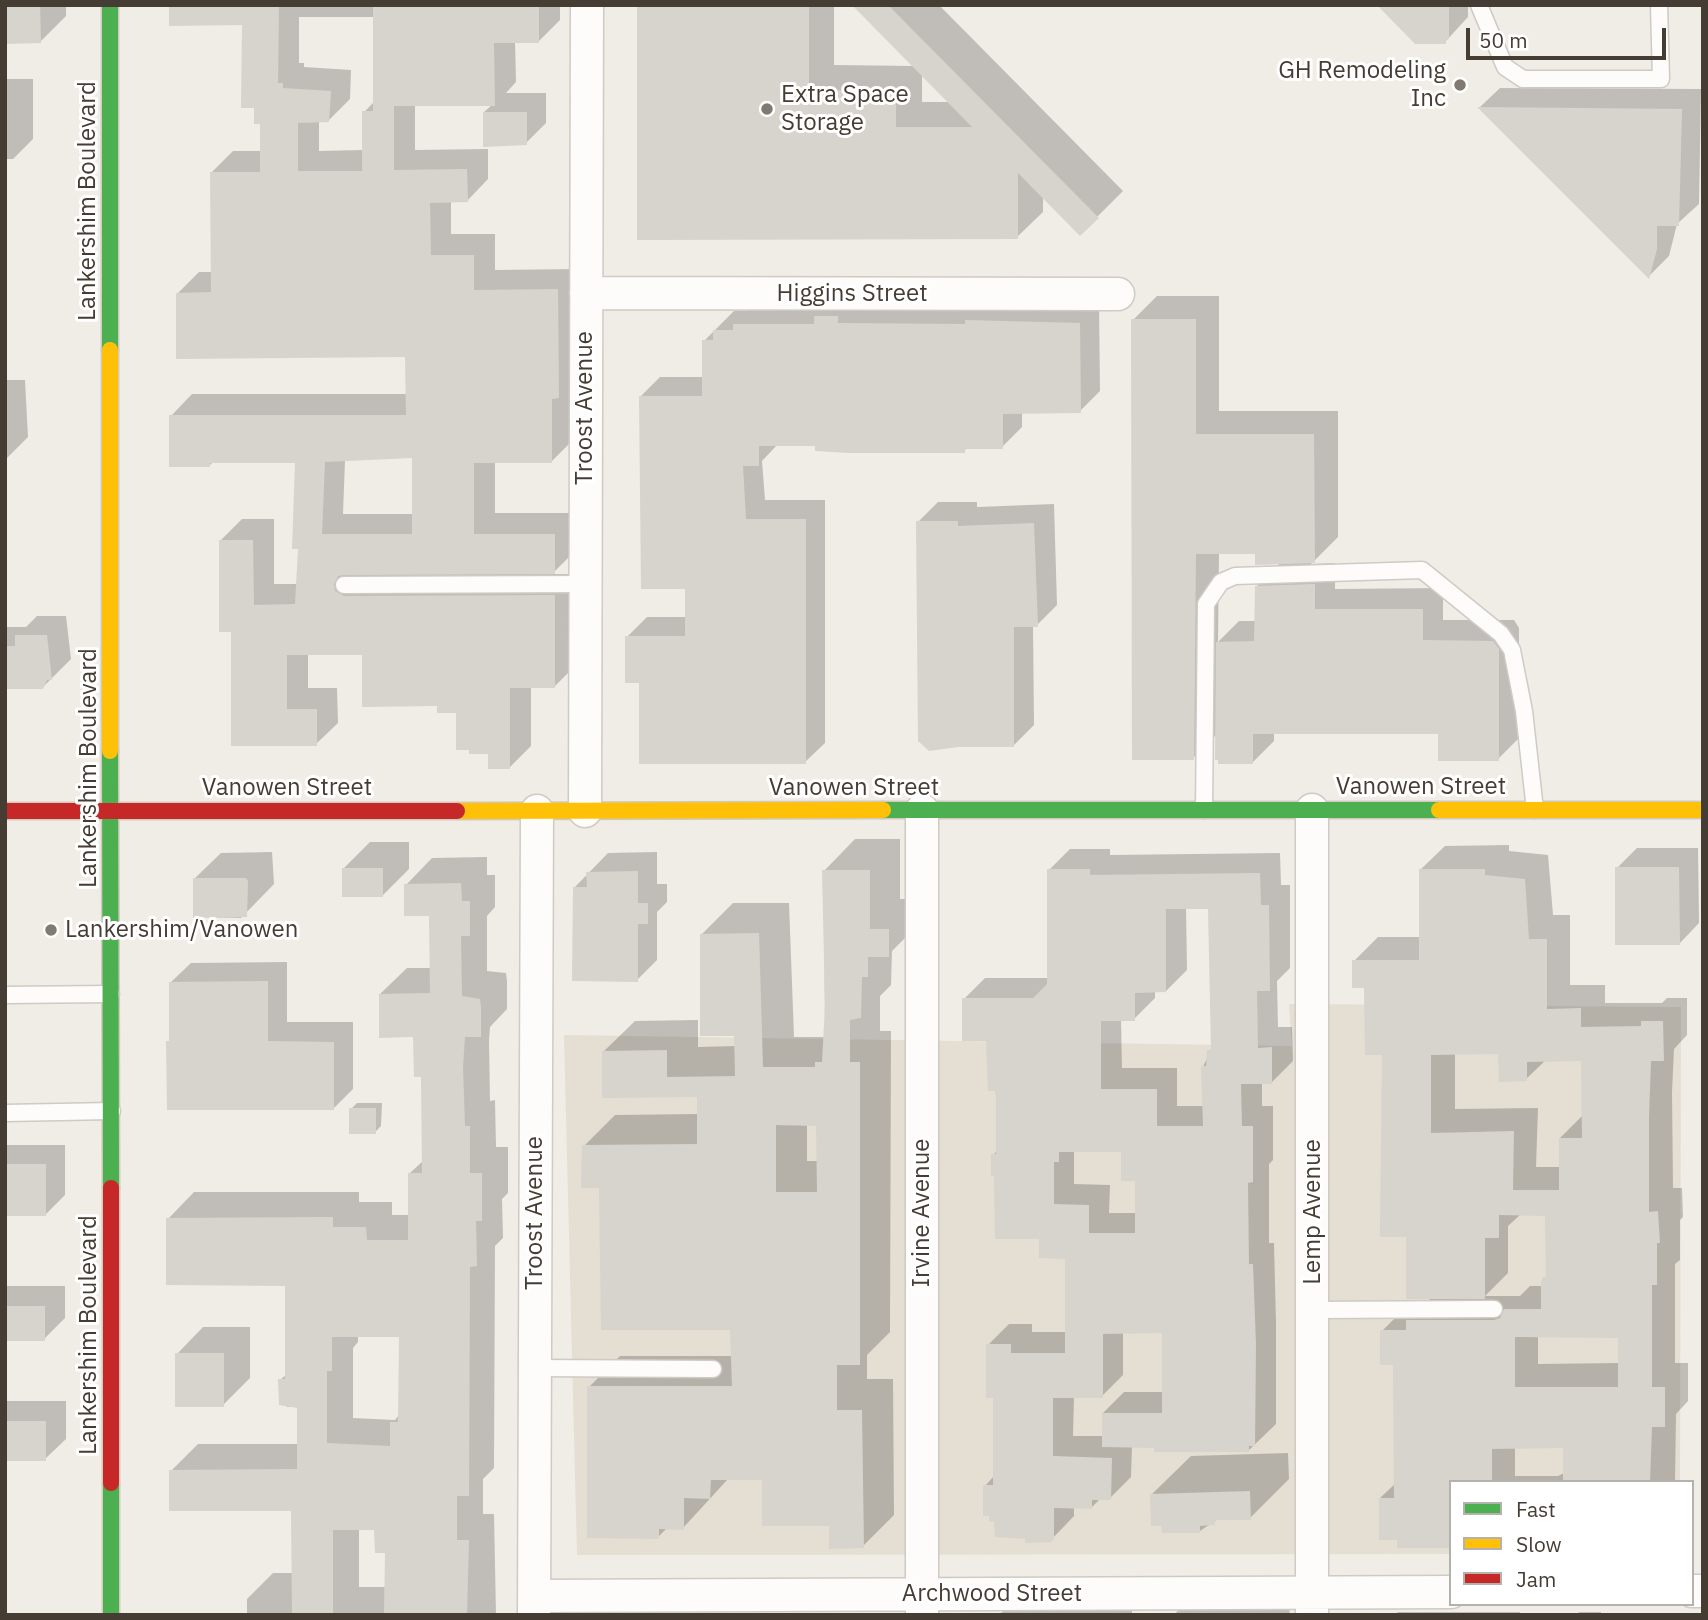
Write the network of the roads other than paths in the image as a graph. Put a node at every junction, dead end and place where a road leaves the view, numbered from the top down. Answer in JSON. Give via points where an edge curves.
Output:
{"nodes":[{"id":1,"x":110,"y":5,"type":"edge"},
{"id":2,"x":587,"y":5,"type":"edge"},
{"id":3,"x":1479,"y":5,"type":"edge"},
{"id":4,"x":1659,"y":5,"type":"edge"},
{"id":5,"x":586,"y":293,"type":"junction"},
{"id":6,"x":1118,"y":294,"type":"dead end"},
{"id":7,"x":585,"y":584,"type":"junction"},
{"id":8,"x":344,"y":585,"type":"dead end"},
{"id":9,"x":922,"y":810,"type":"junction"},
{"id":10,"x":1204,"y":810,"type":"junction"},
{"id":11,"x":1312,"y":810,"type":"junction"},
{"id":12,"x":1535,"y":810,"type":"junction"},
{"id":13,"x":1703,"y":810,"type":"edge"},
{"id":14,"x":5,"y":811,"type":"edge"},
{"id":15,"x":111,"y":811,"type":"junction"},
{"id":16,"x":537,"y":811,"type":"junction"},
{"id":17,"x":585,"y":811,"type":"junction"},
{"id":18,"x":111,"y":994,"type":"junction"},
{"id":19,"x":5,"y":995,"type":"edge"},
{"id":20,"x":111,"y":1111,"type":"junction"},
{"id":21,"x":5,"y":1113,"type":"edge"},
{"id":22,"x":1494,"y":1309,"type":"dead end"},
{"id":23,"x":1313,"y":1310,"type":"junction"},
{"id":24,"x":534,"y":1368,"type":"junction"},
{"id":25,"x":713,"y":1369,"type":"dead end"},
{"id":26,"x":1449,"y":1592,"type":"edge"},
{"id":27,"x":922,"y":1604,"type":"edge"},
{"id":28,"x":1312,"y":1604,"type":"edge"},
{"id":29,"x":534,"y":1605,"type":"edge"},
{"id":30,"x":111,"y":1615,"type":"edge"}],
"edges":[{"from":1,"to":15,"type":"main road","name":"Lankershim Boulevard"},
{"from":2,"to":5,"type":"street","name":"Troost Avenue"},
{"from":3,"to":4,"type":"lane","via":[[1505,67],[1523,79],[1661,79]]},
{"from":5,"to":6,"type":"street","name":"Higgins Street"},
{"from":5,"to":7,"type":"street","name":"Troost Avenue"},
{"from":7,"to":8,"type":"lane"},
{"from":7,"to":17,"type":"street","name":"Troost Avenue"},
{"from":9,"to":10,"type":"main road","name":"Vanowen Street"},
{"from":9,"to":17,"type":"main road","name":"Vanowen Street"},
{"from":9,"to":27,"type":"street","name":"Irvine Avenue"},
{"from":10,"to":11,"type":"main road","name":"Vanowen Street"},
{"from":10,"to":12,"type":"lane","via":[[1206,604],[1221,582],[1235,576],[1422,570],[1501,634],[1512,650]]},
{"from":11,"to":12,"type":"main road","name":"Vanowen Street"},
{"from":11,"to":23,"type":"street","name":"Lemp Avenue"},
{"from":12,"to":13,"type":"main road","name":"Vanowen Street"},
{"from":14,"to":15,"type":"main road","name":"Vanowen Street"},
{"from":15,"to":16,"type":"main road","name":"Vanowen Street"},
{"from":15,"to":18,"type":"main road","name":"Lankershim Boulevard"},
{"from":16,"to":17,"type":"main road","name":"Vanowen Street"},
{"from":16,"to":24,"type":"street","name":"Troost Avenue"},
{"from":18,"to":19,"type":"lane"},
{"from":18,"to":20,"type":"main road","name":"Lankershim Boulevard"},
{"from":20,"to":21,"type":"lane"},
{"from":20,"to":30,"type":"main road","name":"Lankershim Boulevard"},
{"from":22,"to":23,"type":"lane"},
{"from":23,"to":28,"type":"street","name":"Lemp Avenue"},
{"from":24,"to":25,"type":"lane"},
{"from":24,"to":29,"type":"street","name":"Troost Avenue"},
{"from":26,"to":28,"type":"street","name":"Archwood Street"},
{"from":27,"to":28,"type":"street","name":"Archwood Street"},
{"from":27,"to":29,"type":"street","name":"Archwood Street"}]}
